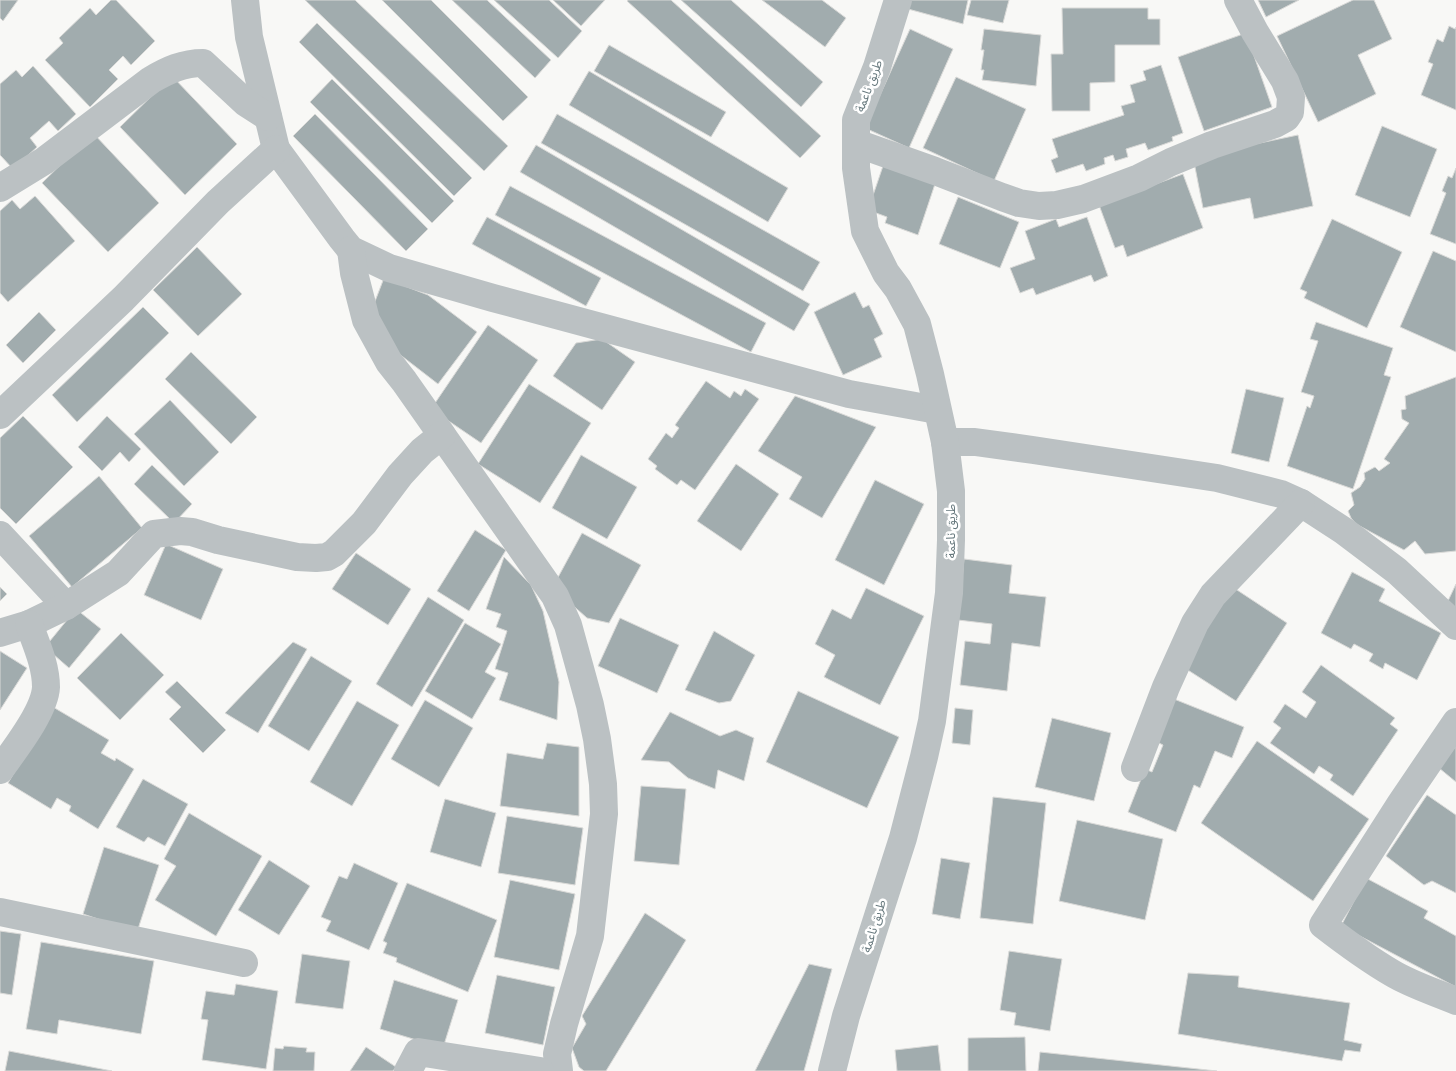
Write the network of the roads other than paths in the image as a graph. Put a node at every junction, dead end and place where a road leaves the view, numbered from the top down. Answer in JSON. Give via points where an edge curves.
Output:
{"nodes":[{"id":1,"x":245,"y":0,"type":"edge"},
{"id":2,"x":898,"y":0,"type":"edge"},
{"id":3,"x":1238,"y":0,"type":"edge"},
{"id":4,"x":268,"y":117,"type":"junction"},
{"id":5,"x":856,"y":143,"type":"junction"},
{"id":6,"x":276,"y":149,"type":"junction"},
{"id":7,"x":0,"y":188,"type":"edge"},
{"id":8,"x":351,"y":250,"type":"junction"},
{"id":9,"x":937,"y":410,"type":"junction"},
{"id":10,"x":0,"y":414,"type":"edge"},
{"id":11,"x":442,"y":435,"type":"junction"},
{"id":12,"x":945,"y":442,"type":"junction"},
{"id":13,"x":1301,"y":503,"type":"junction"},
{"id":14,"x":0,"y":535,"type":"edge"},
{"id":15,"x":66,"y":606,"type":"junction"},
{"id":16,"x":29,"y":624,"type":"junction"},
{"id":17,"x":1456,"y":626,"type":"edge"},
{"id":18,"x":0,"y":633,"type":"edge"},
{"id":19,"x":1456,"y":722,"type":"edge"},
{"id":20,"x":1135,"y":768,"type":"dead end"},
{"id":21,"x":0,"y":770,"type":"edge"},
{"id":22,"x":0,"y":912,"type":"edge"},
{"id":23,"x":244,"y":963,"type":"dead end"},
{"id":24,"x":1456,"y":1000,"type":"edge"},
{"id":25,"x":408,"y":1071,"type":"edge"},
{"id":26,"x":540,"y":1071,"type":"edge"},
{"id":27,"x":559,"y":1071,"type":"edge"},
{"id":28,"x":832,"y":1071,"type":"edge"}],
"edges":[{"from":1,"to":4,"type":"street","via":[[249,37]]},
{"from":2,"to":5,"type":"street","name":"طريق ناعمة","via":[[856,120]]},
{"from":3,"to":5,"type":"street","via":[[1285,81],[1291,97],[1290,112],[1286,118],[1083,199],[1057,205],[1019,203]]},
{"from":4,"to":6,"type":"street"},
{"from":4,"to":7,"type":"street","via":[[246,103],[203,63],[191,63],[151,80],[44,161]]},
{"from":5,"to":9,"type":"street","name":"طريق ناعمة","via":[[856,168],[865,231],[917,324]]},
{"from":6,"to":8,"type":"street"},
{"from":6,"to":10,"type":"street"},
{"from":8,"to":9,"type":"street","via":[[389,268],[758,370],[849,394]]},
{"from":8,"to":11,"type":"street","via":[[366,320],[389,362]]},
{"from":9,"to":12,"type":"street","name":"طريق ناعمة"},
{"from":11,"to":15,"type":"street","via":[[400,475],[364,523],[327,557],[297,557],[192,532],[154,534],[118,573]]},
{"from":11,"to":27,"type":"street","via":[[555,596],[574,644],[597,739],[604,814],[598,867],[590,936],[557,1054]]},
{"from":12,"to":13,"type":"street","via":[[976,442],[1217,478],[1281,494]]},
{"from":12,"to":28,"type":"street","name":"طريق ناعمة","via":[[951,491],[949,593],[932,721],[903,838]]},
{"from":13,"to":17,"type":"street","via":[[1396,571]]},
{"from":13,"to":20,"type":"street","via":[[1213,595],[1195,623]]},
{"from":14,"to":15,"type":"street"},
{"from":15,"to":16,"type":"street"},
{"from":16,"to":18,"type":"street"},
{"from":16,"to":21,"type":"street","via":[[42,662],[45,697]]},
{"from":19,"to":24,"type":"street","via":[[1323,925],[1394,974]]},
{"from":22,"to":23,"type":"street"},
{"from":25,"to":26,"type":"street","via":[[418,1052]]}]}
